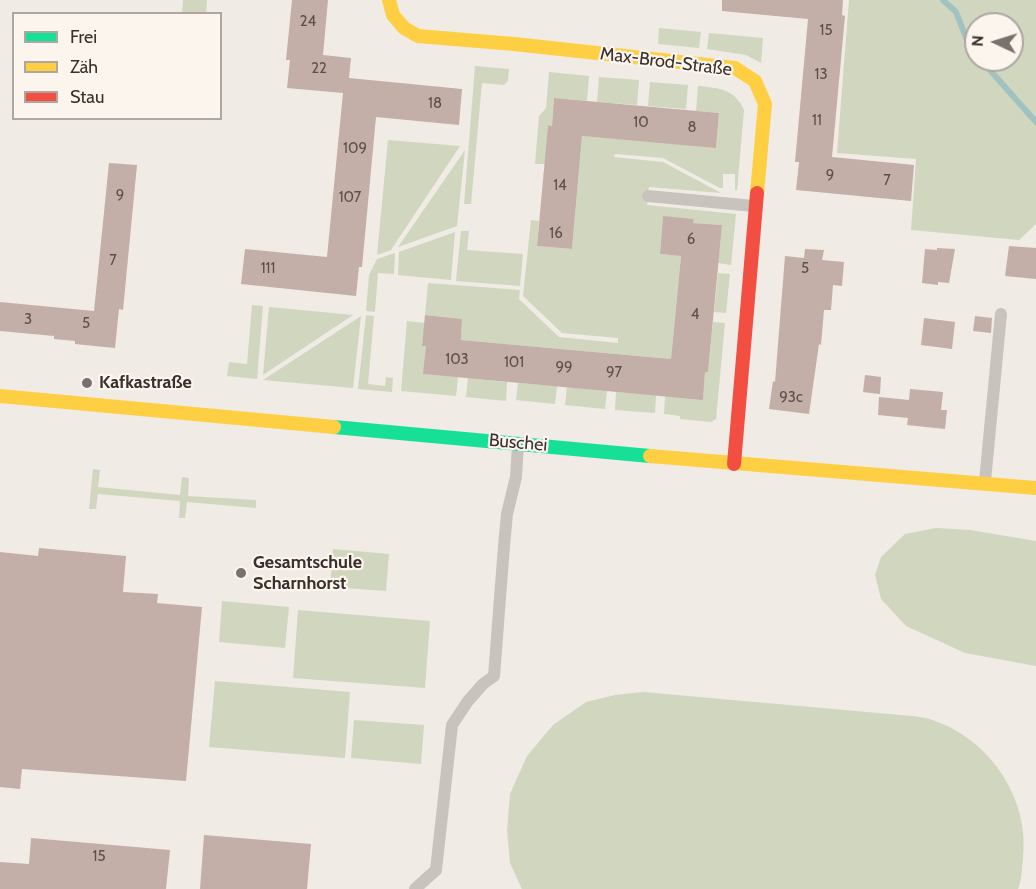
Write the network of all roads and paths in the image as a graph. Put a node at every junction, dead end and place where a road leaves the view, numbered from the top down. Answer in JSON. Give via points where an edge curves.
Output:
{"nodes":[{"id":1,"x":389,"y":0,"type":"edge"},
{"id":2,"x":648,"y":196,"type":"dead end"},
{"id":3,"x":755,"y":206,"type":"junction"},
{"id":4,"x":1001,"y":314,"type":"dead end"},
{"id":5,"x":0,"y":396,"type":"edge"},
{"id":6,"x":518,"y":443,"type":"junction"},
{"id":7,"x":734,"y":464,"type":"junction"},
{"id":8,"x":985,"y":483,"type":"junction"},
{"id":9,"x":1036,"y":488,"type":"edge"},
{"id":10,"x":416,"y":889,"type":"edge"}],
"edges":[{"from":1,"to":3,"type":"street","name":"Max-Brod-Straße","via":[[393,15],[418,36],[735,68],[755,81],[765,104]]},
{"from":2,"to":3,"type":"lane"},
{"from":3,"to":7,"type":"street","name":"Max-Brod-Straße"},
{"from":4,"to":8,"type":"lane"},
{"from":5,"to":6,"type":"street","name":"Buschei"},
{"from":6,"to":7,"type":"street","name":"Buschei"},
{"from":6,"to":10,"type":"lane","via":[[516,477],[507,514],[494,676],[468,700],[452,726],[436,870]]},
{"from":7,"to":8,"type":"street","name":"Buschei"},
{"from":8,"to":9,"type":"street","name":"Buschei"}]}
